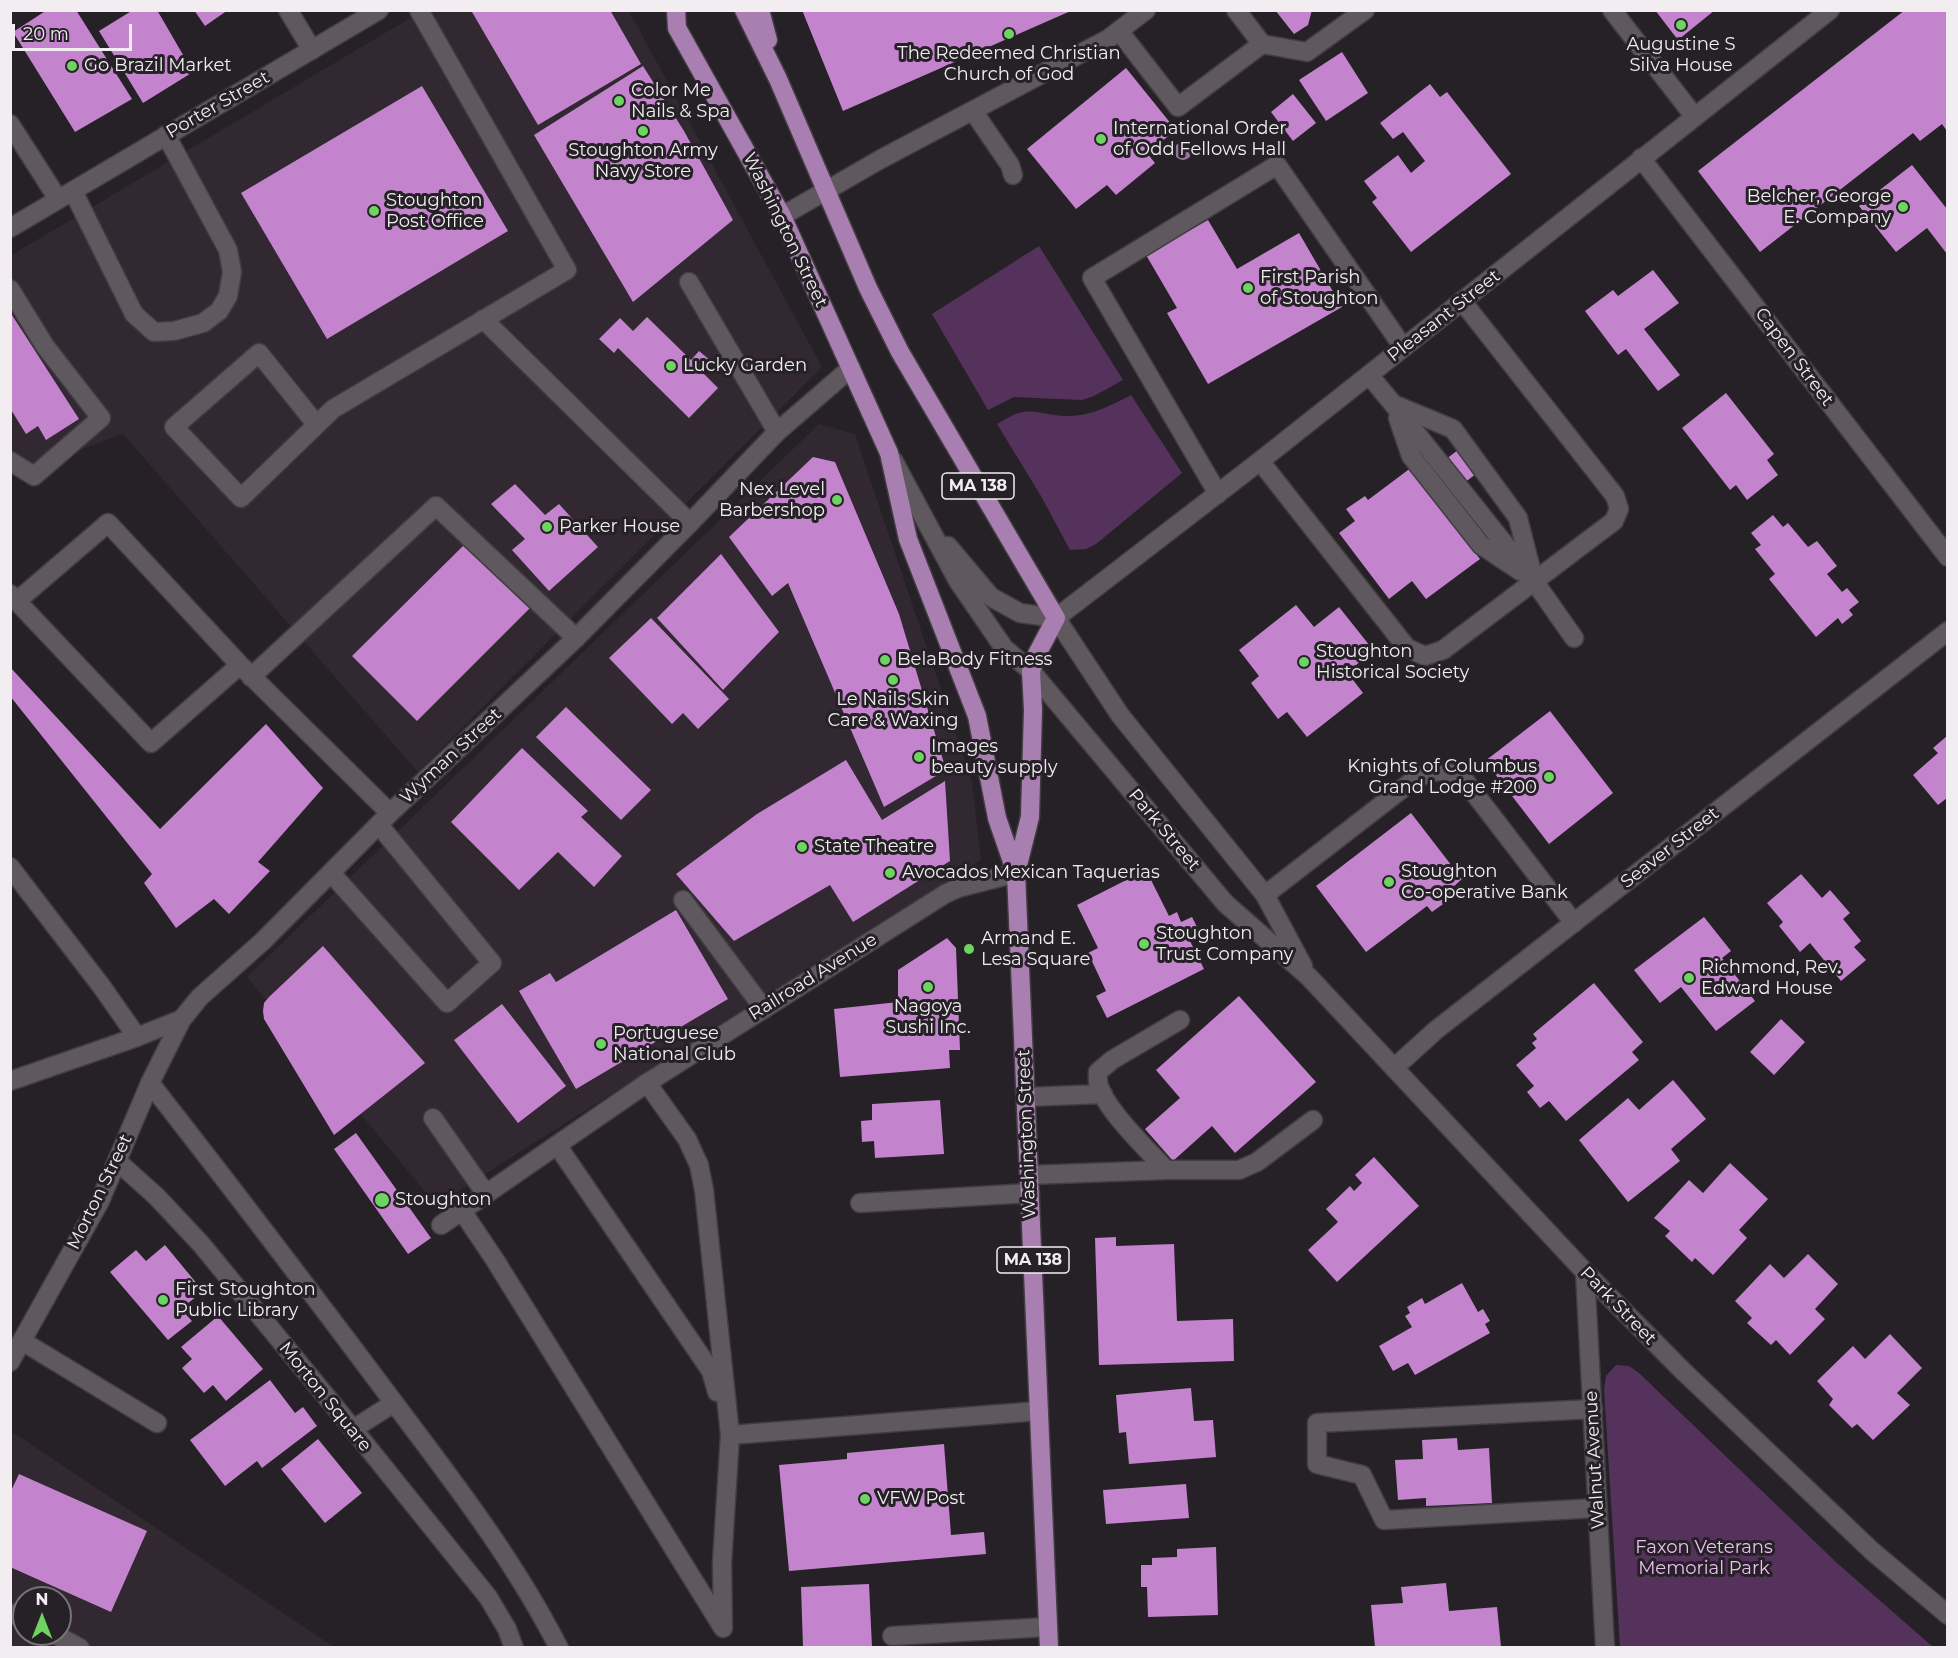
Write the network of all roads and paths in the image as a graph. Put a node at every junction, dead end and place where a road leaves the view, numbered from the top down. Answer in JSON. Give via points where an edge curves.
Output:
{"nodes":[{"id":1,"x":288,"y":10,"type":"edge"},
{"id":2,"x":379,"y":10,"type":"edge"},
{"id":3,"x":419,"y":10,"type":"edge"},
{"id":4,"x":666,"y":10,"type":"edge"},
{"id":5,"x":744,"y":10,"type":"edge"},
{"id":6,"x":760,"y":10,"type":"edge"},
{"id":7,"x":1146,"y":10,"type":"edge"},
{"id":8,"x":1236,"y":10,"type":"edge"},
{"id":9,"x":1365,"y":10,"type":"edge"},
{"id":10,"x":1612,"y":10,"type":"edge"},
{"id":11,"x":1830,"y":10,"type":"edge"},
{"id":12,"x":357,"y":16,"type":"edge"},
{"id":13,"x":677,"y":19,"type":"edge"},
{"id":14,"x":1119,"y":31,"type":"junction"},
{"id":15,"x":1262,"y":44,"type":"junction"},
{"id":16,"x":312,"y":50,"type":"junction"},
{"id":17,"x":778,"y":79,"type":"junction"},
{"id":18,"x":973,"y":111,"type":"junction"},
{"id":19,"x":1694,"y":116,"type":"junction"},
{"id":20,"x":10,"y":124,"type":"edge"},
{"id":21,"x":166,"y":135,"type":"junction"},
{"id":22,"x":1641,"y":158,"type":"junction"},
{"id":23,"x":1013,"y":175,"type":"dead end"},
{"id":24,"x":828,"y":190,"type":"junction"},
{"id":25,"x":65,"y":195,"type":"junction"},
{"id":26,"x":782,"y":216,"type":"junction"},
{"id":27,"x":10,"y":228,"type":"edge"},
{"id":28,"x":689,"y":282,"type":"dead end"},
{"id":29,"x":10,"y":290,"type":"edge"},
{"id":30,"x":1462,"y":301,"type":"junction"},
{"id":31,"x":483,"y":319,"type":"junction"},
{"id":32,"x":1403,"y":347,"type":"junction"},
{"id":33,"x":851,"y":368,"type":"junction"},
{"id":34,"x":1370,"y":375,"type":"junction"},
{"id":35,"x":1393,"y":404,"type":"junction"},
{"id":36,"x":316,"y":424,"type":"junction"},
{"id":37,"x":777,"y":432,"type":"junction"},
{"id":38,"x":889,"y":453,"type":"junction"},
{"id":39,"x":10,"y":461,"type":"edge"},
{"id":40,"x":1260,"y":461,"type":"junction"},
{"id":41,"x":1218,"y":494,"type":"junction"},
{"id":42,"x":924,"y":518,"type":"junction"},
{"id":43,"x":690,"y":524,"type":"junction"},
{"id":44,"x":1947,"y":557,"type":"edge"},
{"id":45,"x":1534,"y":581,"type":"junction"},
{"id":46,"x":14,"y":597,"type":"edge"},
{"id":47,"x":1056,"y":618,"type":"junction"},
{"id":48,"x":1947,"y":631,"type":"edge"},
{"id":49,"x":576,"y":638,"type":"junction"},
{"id":50,"x":1574,"y":638,"type":"dead end"},
{"id":51,"x":245,"y":671,"type":"junction"},
{"id":52,"x":1031,"y":671,"type":"junction"},
{"id":53,"x":385,"y":819,"type":"junction"},
{"id":54,"x":10,"y":867,"type":"edge"},
{"id":55,"x":1016,"y":873,"type":"junction"},
{"id":56,"x":332,"y":874,"type":"junction"},
{"id":57,"x":1264,"y":895,"type":"junction"},
{"id":58,"x":683,"y":900,"type":"dead end"},
{"id":59,"x":1574,"y":923,"type":"junction"},
{"id":60,"x":1309,"y":977,"type":"junction"},
{"id":61,"x":764,"y":1009,"type":"junction"},
{"id":62,"x":182,"y":1018,"type":"junction"},
{"id":63,"x":1180,"y":1020,"type":"dead end"},
{"id":64,"x":137,"y":1037,"type":"junction"},
{"id":65,"x":1394,"y":1068,"type":"junction"},
{"id":66,"x":10,"y":1081,"type":"edge"},
{"id":67,"x":150,"y":1083,"type":"junction"},
{"id":68,"x":647,"y":1083,"type":"junction"},
{"id":69,"x":1103,"y":1094,"type":"junction"},
{"id":70,"x":1026,"y":1097,"type":"junction"},
{"id":71,"x":433,"y":1118,"type":"dead end"},
{"id":72,"x":1313,"y":1120,"type":"dead end"},
{"id":73,"x":557,"y":1145,"type":"junction"},
{"id":74,"x":117,"y":1161,"type":"junction"},
{"id":75,"x":1166,"y":1170,"type":"junction"},
{"id":76,"x":1030,"y":1184,"type":"junction"},
{"id":77,"x":486,"y":1194,"type":"junction"},
{"id":78,"x":860,"y":1203,"type":"dead end"},
{"id":79,"x":462,"y":1211,"type":"junction"},
{"id":80,"x":441,"y":1225,"type":"dead end"},
{"id":81,"x":1585,"y":1272,"type":"junction"},
{"id":82,"x":22,"y":1341,"type":"junction"},
{"id":83,"x":10,"y":1362,"type":"edge"},
{"id":84,"x":394,"y":1403,"type":"junction"},
{"id":85,"x":1593,"y":1408,"type":"junction"},
{"id":86,"x":1039,"y":1411,"type":"junction"},
{"id":87,"x":158,"y":1423,"type":"dead end"},
{"id":88,"x":353,"y":1429,"type":"junction"},
{"id":89,"x":730,"y":1435,"type":"junction"},
{"id":90,"x":1598,"y":1508,"type":"junction"},
{"id":91,"x":1947,"y":1615,"type":"edge"},
{"id":92,"x":1048,"y":1627,"type":"junction"},
{"id":93,"x":892,"y":1636,"type":"dead end"},
{"id":94,"x":514,"y":1647,"type":"edge"},
{"id":95,"x":559,"y":1647,"type":"edge"},
{"id":96,"x":1049,"y":1647,"type":"edge"},
{"id":97,"x":1605,"y":1647,"type":"edge"}],
"edges":[{"from":1,"to":16,"type":"street"},
{"from":2,"to":12,"type":"street","name":"Porter Street"},
{"from":3,"to":31,"type":"street","via":[[567,270]]},
{"from":4,"to":13,"type":"street","number":"MA 138"},
{"from":5,"to":17,"type":"main road","number":"MA 138"},
{"from":6,"to":17,"type":"main road","number":"MA 138"},
{"from":7,"to":14,"type":"street"},
{"from":8,"to":15,"type":"street"},
{"from":9,"to":15,"type":"street","via":[[1307,52]]},
{"from":10,"to":19,"type":"street"},
{"from":11,"to":19,"type":"street","name":"Pleasant Street"},
{"from":12,"to":16,"type":"street","name":"Porter Street"},
{"from":13,"to":26,"type":"main road","name":"Washington Street","number":"MA 138"},
{"from":14,"to":15,"type":"street","via":[[1179,107]]},
{"from":14,"to":18,"type":"street"},
{"from":16,"to":21,"type":"street","name":"Porter Street"},
{"from":17,"to":24,"type":"main road","number":"MA 138"},
{"from":18,"to":23,"type":"street"},
{"from":18,"to":24,"type":"street"},
{"from":19,"to":22,"type":"street","name":"Pleasant Street"},
{"from":20,"to":25,"type":"street"},
{"from":21,"to":25,"type":"street","name":"Porter Street"},
{"from":21,"to":25,"type":"street","via":[[228,250],[232,272],[228,296],[219,311],[203,323],[154,332],[134,314]]},
{"from":22,"to":30,"type":"street","name":"Pleasant Street"},
{"from":22,"to":44,"type":"street","name":"Capen Street"},
{"from":24,"to":26,"type":"street"},
{"from":24,"to":47,"type":"main road","number":"MA 138","via":[[868,288],[900,352]]},
{"from":25,"to":27,"type":"street","name":"Porter Street"},
{"from":26,"to":33,"type":"main road","name":"Washington Street","number":"MA 138"},
{"from":28,"to":37,"type":"street"},
{"from":29,"to":39,"type":"street","via":[[45,346],[101,418],[34,476]]},
{"from":30,"to":32,"type":"street","name":"Pleasant Street"},
{"from":30,"to":45,"type":"street","via":[[1615,496],[1619,510],[1614,521]]},
{"from":31,"to":36,"type":"street","via":[[333,409]]},
{"from":31,"to":43,"type":"street"},
{"from":32,"to":34,"type":"street","name":"Pleasant Street"},
{"from":32,"to":41,"type":"street","via":[[1277,165],[1092,278]]},
{"from":33,"to":37,"type":"street","name":"Wyman Street"},
{"from":33,"to":38,"type":"main road","name":"Washington Street","number":"MA 138"},
{"from":34,"to":35,"type":"street"},
{"from":34,"to":40,"type":"street","name":"Pleasant Street"},
{"from":35,"to":45,"type":"street"},
{"from":35,"to":45,"type":"street","via":[[1453,429],[1518,518]]},
{"from":36,"to":36,"type":"street","via":[[241,498],[174,427],[259,353]]},
{"from":37,"to":43,"type":"street","name":"Wyman Street"},
{"from":38,"to":42,"type":"street","name":"Washington Street","number":"MA 138"},
{"from":38,"to":55,"type":"main road","name":"Washington Street","number":"MA 138","via":[[908,539],[977,716],[998,819]]},
{"from":40,"to":41,"type":"street","name":"Pleasant Street"},
{"from":40,"to":45,"type":"street","via":[[1407,648],[1425,656],[1443,650]]},
{"from":41,"to":47,"type":"street","name":"Pleasant Street"},
{"from":42,"to":47,"type":"street","name":"Washington Street","number":"MA 138","via":[[991,597],[1020,613]]},
{"from":42,"to":52,"type":"street","name":"Washington Street","number":"MA 138","via":[[958,581],[1004,648]]},
{"from":43,"to":49,"type":"street","name":"Wyman Street"},
{"from":45,"to":50,"type":"street"},
{"from":46,"to":51,"type":"street","via":[[151,743]]},
{"from":46,"to":51,"type":"street","via":[[108,524]]},
{"from":47,"to":52,"type":"main road","name":"Washington Street","number":"MA 138"},
{"from":47,"to":57,"type":"street","name":"Park Street","number":"MA 138","via":[[1120,715]]},
{"from":48,"to":59,"type":"street","name":"Seaver Street"},
{"from":49,"to":51,"type":"street","via":[[436,506]]},
{"from":49,"to":53,"type":"street","name":"Wyman Street"},
{"from":51,"to":53,"type":"street"},
{"from":52,"to":55,"type":"main road","name":"Washington Street","number":"MA 138","via":[[1030,817]]},
{"from":52,"to":60,"type":"street","name":"Park Street","via":[[1225,903]]},
{"from":53,"to":56,"type":"street","name":"Wyman Street"},
{"from":53,"to":56,"type":"street","via":[[492,963],[447,1003]]},
{"from":54,"to":64,"type":"street"},
{"from":55,"to":61,"type":"street","name":"Railroad Avenue","via":[[945,894]]},
{"from":55,"to":70,"type":"main road","name":"Washington Street","number":"MA 138"},
{"from":56,"to":62,"type":"street","name":"Wyman Street"},
{"from":57,"to":59,"type":"street","via":[[1411,782],[1441,770],[1465,781]]},
{"from":57,"to":60,"type":"street","name":"Park Street"},
{"from":58,"to":61,"type":"street"},
{"from":59,"to":65,"type":"street","name":"Seaver Street","via":[[1436,1030]]},
{"from":60,"to":65,"type":"street","name":"Park Street"},
{"from":61,"to":68,"type":"street","name":"Railroad Avenue"},
{"from":62,"to":64,"type":"street","name":"Wyman Street"},
{"from":62,"to":67,"type":"street","name":"Morton Street"},
{"from":63,"to":69,"type":"street","via":[[1098,1072]]},
{"from":64,"to":66,"type":"street","name":"Wyman Street"},
{"from":65,"to":81,"type":"street","name":"Park Street"},
{"from":67,"to":74,"type":"street","name":"Morton Street"},
{"from":67,"to":84,"type":"street"},
{"from":68,"to":73,"type":"street","name":"Railroad Avenue"},
{"from":68,"to":89,"type":"street","via":[[687,1139],[699,1165]]},
{"from":69,"to":70,"type":"street"},
{"from":69,"to":75,"type":"street"},
{"from":70,"to":76,"type":"main road","name":"Washington Street","number":"MA 138"},
{"from":71,"to":77,"type":"street"},
{"from":72,"to":75,"type":"street","via":[[1257,1162],[1239,1170]]},
{"from":73,"to":77,"type":"street","name":"Railroad Avenue"},
{"from":73,"to":89,"type":"street","via":[[711,1371]]},
{"from":74,"to":82,"type":"street","name":"Morton Street","via":[[100,1201]]},
{"from":74,"to":88,"type":"street","name":"Morton Square","via":[[158,1197],[201,1244]]},
{"from":75,"to":76,"type":"street"},
{"from":76,"to":78,"type":"street"},
{"from":76,"to":86,"type":"main road","name":"Washington Street","number":"MA 138"},
{"from":77,"to":79,"type":"street","name":"Railroad Avenue"},
{"from":79,"to":80,"type":"street","name":"Railroad Avenue"},
{"from":79,"to":89,"type":"street","via":[[723,1628],[722,1563]]},
{"from":81,"to":85,"type":"street","name":"Walnut Avenue"},
{"from":81,"to":91,"type":"street","name":"Park Street","via":[[1758,1444]]},
{"from":82,"to":83,"type":"street","name":"Morton Street"},
{"from":82,"to":87,"type":"street"},
{"from":84,"to":88,"type":"street"},
{"from":84,"to":95,"type":"street","via":[[495,1539]]},
{"from":85,"to":90,"type":"street","name":"Walnut Avenue"},
{"from":85,"to":90,"type":"street","via":[[1317,1423],[1317,1464],[1362,1475],[1384,1520]]},
{"from":86,"to":89,"type":"street"},
{"from":86,"to":92,"type":"main road","name":"Washington Street","number":"MA 138"},
{"from":88,"to":94,"type":"street","name":"Morton Square","via":[[488,1597]]},
{"from":90,"to":97,"type":"street","name":"Walnut Avenue"},
{"from":92,"to":93,"type":"street"},
{"from":92,"to":96,"type":"main road","name":"Washington Street","number":"MA 138"}]}
